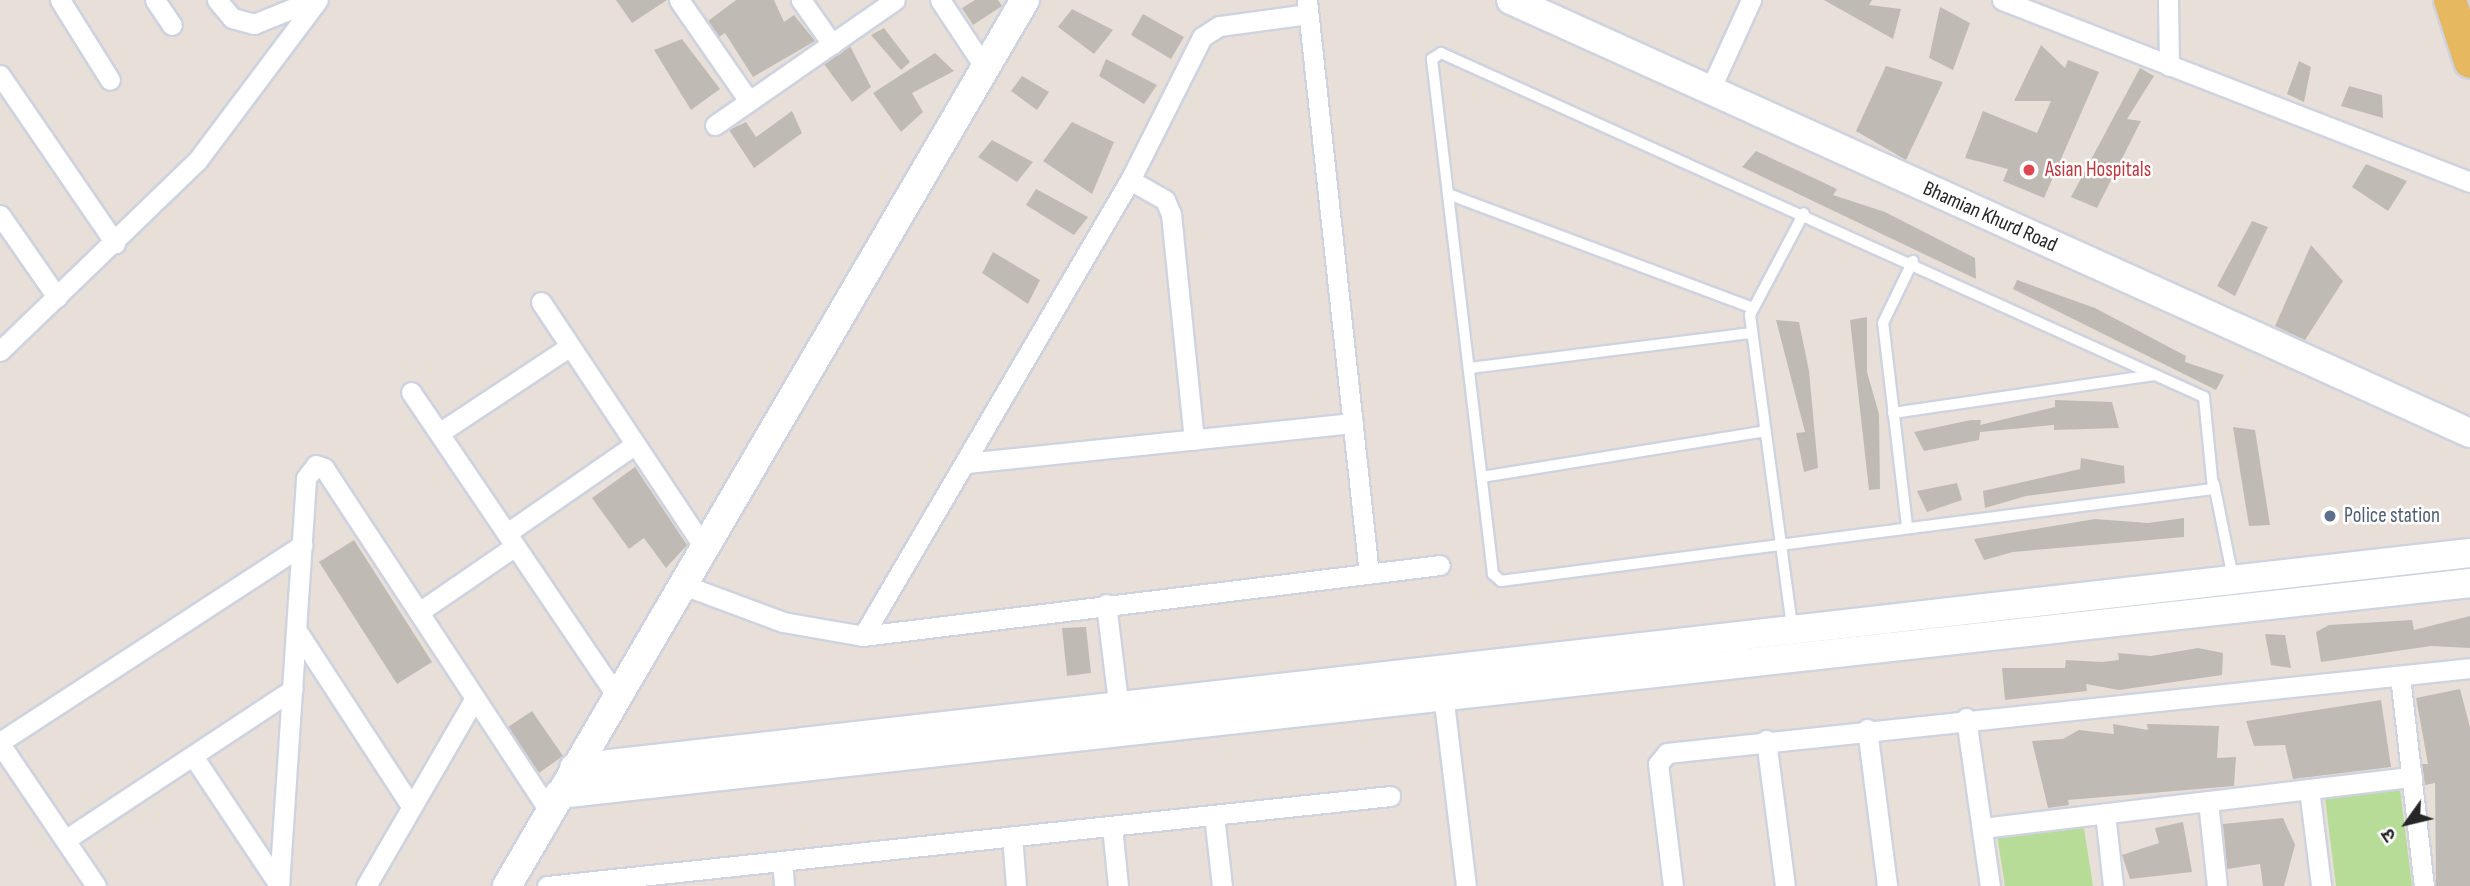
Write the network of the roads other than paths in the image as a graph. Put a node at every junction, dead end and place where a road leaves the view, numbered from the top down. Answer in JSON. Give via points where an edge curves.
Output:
{"nodes":[{"id":1,"x":60,"y":0,"type":"edge"},
{"id":2,"x":155,"y":0,"type":"edge"},
{"id":3,"x":217,"y":0,"type":"edge"},
{"id":4,"x":313,"y":0,"type":"edge"},
{"id":5,"x":318,"y":0,"type":"edge"},
{"id":6,"x":679,"y":0,"type":"edge"},
{"id":7,"x":801,"y":0,"type":"edge"},
{"id":8,"x":895,"y":0,"type":"edge"},
{"id":9,"x":940,"y":0,"type":"edge"},
{"id":10,"x":1025,"y":0,"type":"edge"},
{"id":11,"x":1511,"y":0,"type":"edge"},
{"id":12,"x":1751,"y":0,"type":"edge"},
{"id":13,"x":2002,"y":0,"type":"edge"},
{"id":14,"x":2168,"y":0,"type":"edge"},
{"id":15,"x":2449,"y":0,"type":"edge"},
{"id":16,"x":1308,"y":7,"type":"edge"},
{"id":17,"x":172,"y":26,"type":"dead end"},
{"id":18,"x":832,"y":44,"type":"junction"},
{"id":19,"x":2470,"y":62,"type":"edge"},
{"id":20,"x":2169,"y":66,"type":"junction"},
{"id":21,"x":985,"y":68,"type":"junction"},
{"id":22,"x":0,"y":75,"type":"edge"},
{"id":23,"x":110,"y":80,"type":"dead end"},
{"id":24,"x":1710,"y":90,"type":"junction"},
{"id":25,"x":749,"y":102,"type":"junction"},
{"id":26,"x":715,"y":125,"type":"dead end"},
{"id":27,"x":1130,"y":180,"type":"junction"},
{"id":28,"x":2470,"y":182,"type":"edge"},
{"id":29,"x":1448,"y":194,"type":"junction"},
{"id":30,"x":1804,"y":213,"type":"junction"},
{"id":31,"x":0,"y":215,"type":"edge"},
{"id":32,"x":115,"y":243,"type":"junction"},
{"id":33,"x":1913,"y":261,"type":"junction"},
{"id":34,"x":57,"y":297,"type":"junction"},
{"id":35,"x":541,"y":303,"type":"dead end"},
{"id":36,"x":1750,"y":307,"type":"junction"},
{"id":37,"x":1752,"y":333,"type":"junction"},
{"id":38,"x":569,"y":347,"type":"junction"},
{"id":39,"x":0,"y":351,"type":"edge"},
{"id":40,"x":1469,"y":368,"type":"junction"},
{"id":41,"x":2152,"y":375,"type":"junction"},
{"id":42,"x":411,"y":392,"type":"dead end"},
{"id":43,"x":1892,"y":413,"type":"junction"},
{"id":44,"x":1353,"y":423,"type":"junction"},
{"id":45,"x":1765,"y":431,"type":"junction"},
{"id":46,"x":439,"y":433,"type":"junction"},
{"id":47,"x":2470,"y":433,"type":"edge"},
{"id":48,"x":1194,"y":440,"type":"junction"},
{"id":49,"x":634,"y":445,"type":"junction"},
{"id":50,"x":966,"y":464,"type":"junction"},
{"id":51,"x":1482,"y":477,"type":"junction"},
{"id":52,"x":2214,"y":484,"type":"junction"},
{"id":53,"x":1907,"y":526,"type":"junction"},
{"id":54,"x":511,"y":539,"type":"junction"},
{"id":55,"x":302,"y":545,"type":"junction"},
{"id":56,"x":703,"y":546,"type":"junction"},
{"id":57,"x":1783,"y":546,"type":"junction"},
{"id":58,"x":2470,"y":553,"type":"edge"},
{"id":59,"x":1440,"y":565,"type":"dead end"},
{"id":60,"x":1368,"y":574,"type":"junction"},
{"id":61,"x":2233,"y":579,"type":"junction"},
{"id":62,"x":2470,"y":583,"type":"edge"},
{"id":63,"x":681,"y":584,"type":"junction"},
{"id":64,"x":1106,"y":604,"type":"junction"},
{"id":65,"x":419,"y":612,"type":"junction"},
{"id":66,"x":1792,"y":627,"type":"junction"},
{"id":67,"x":297,"y":631,"type":"junction"},
{"id":68,"x":863,"y":636,"type":"junction"},
{"id":69,"x":1439,"y":666,"type":"junction"},
{"id":70,"x":2470,"y":668,"type":"edge"},
{"id":71,"x":2400,"y":676,"type":"junction"},
{"id":72,"x":293,"y":689,"type":"junction"},
{"id":73,"x":616,"y":695,"type":"junction"},
{"id":74,"x":1444,"y":697,"type":"junction"},
{"id":75,"x":475,"y":698,"type":"junction"},
{"id":76,"x":1119,"y":705,"type":"junction"},
{"id":77,"x":1966,"y":718,"type":"junction"},
{"id":78,"x":1867,"y":729,"type":"junction"},
{"id":79,"x":1122,"y":733,"type":"junction"},
{"id":80,"x":1766,"y":740,"type":"junction"},
{"id":81,"x":0,"y":743,"type":"edge"},
{"id":82,"x":192,"y":756,"type":"junction"},
{"id":83,"x":574,"y":768,"type":"junction"},
{"id":84,"x":2412,"y":777,"type":"junction"},
{"id":85,"x":2309,"y":789,"type":"junction"},
{"id":86,"x":1390,"y":796,"type":"dead end"},
{"id":87,"x":2208,"y":801,"type":"junction"},
{"id":88,"x":554,"y":802,"type":"junction"},
{"id":89,"x":411,"y":806,"type":"junction"},
{"id":90,"x":2105,"y":813,"type":"junction"},
{"id":91,"x":1214,"y":815,"type":"junction"},
{"id":92,"x":1112,"y":826,"type":"junction"},
{"id":93,"x":1982,"y":828,"type":"junction"},
{"id":94,"x":1012,"y":836,"type":"junction"},
{"id":95,"x":65,"y":840,"type":"junction"},
{"id":96,"x":782,"y":861,"type":"junction"},
{"id":97,"x":667,"y":880,"type":"edge"},
{"id":98,"x":279,"y":885,"type":"edge"},
{"id":99,"x":96,"y":886,"type":"edge"},
{"id":100,"x":366,"y":886,"type":"edge"},
{"id":101,"x":507,"y":886,"type":"edge"},
{"id":102,"x":547,"y":886,"type":"edge"},
{"id":103,"x":784,"y":886,"type":"edge"},
{"id":104,"x":1016,"y":886,"type":"edge"},
{"id":105,"x":1118,"y":886,"type":"edge"},
{"id":106,"x":1222,"y":886,"type":"edge"},
{"id":107,"x":1466,"y":886,"type":"edge"},
{"id":108,"x":1673,"y":886,"type":"edge"},
{"id":109,"x":1784,"y":886,"type":"edge"},
{"id":110,"x":1887,"y":886,"type":"edge"},
{"id":111,"x":1990,"y":886,"type":"edge"},
{"id":112,"x":2113,"y":886,"type":"edge"},
{"id":113,"x":2217,"y":886,"type":"edge"},
{"id":114,"x":2321,"y":886,"type":"edge"},
{"id":115,"x":2424,"y":886,"type":"edge"}],
"edges":[{"from":1,"to":23,"type":"street"},
{"from":2,"to":17,"type":"street"},
{"from":3,"to":4,"type":"street","via":[[232,18],[254,24]]},
{"from":5,"to":32,"type":"street","via":[[197,161]]},
{"from":6,"to":25,"type":"street"},
{"from":7,"to":18,"type":"street"},
{"from":8,"to":18,"type":"street"},
{"from":9,"to":21,"type":"street"},
{"from":10,"to":21,"type":"street"},
{"from":11,"to":24,"type":"street","name":"Bhamian Khurd Road"},
{"from":12,"to":24,"type":"street"},
{"from":13,"to":20,"type":"street"},
{"from":14,"to":20,"type":"street"},
{"from":15,"to":19,"type":"main road"},
{"from":16,"to":27,"type":"street","via":[[1209,30]]},
{"from":16,"to":44,"type":"street"},
{"from":18,"to":25,"type":"street"},
{"from":20,"to":28,"type":"street"},
{"from":21,"to":56,"type":"street"},
{"from":22,"to":32,"type":"street"},
{"from":24,"to":47,"type":"street","name":"Bhamian Khurd Road"},
{"from":25,"to":26,"type":"street"},
{"from":27,"to":48,"type":"street","via":[[1165,200],[1171,214]]},
{"from":27,"to":50,"type":"street"},
{"from":29,"to":30,"type":"lane","via":[[1432,59],[1441,53]]},
{"from":29,"to":36,"type":"lane"},
{"from":29,"to":40,"type":"lane"},
{"from":30,"to":33,"type":"lane"},
{"from":30,"to":36,"type":"lane"},
{"from":31,"to":34,"type":"street"},
{"from":32,"to":34,"type":"street"},
{"from":33,"to":41,"type":"lane"},
{"from":33,"to":43,"type":"lane","via":[[1884,315]]},
{"from":34,"to":39,"type":"street"},
{"from":35,"to":38,"type":"street"},
{"from":36,"to":37,"type":"lane"},
{"from":37,"to":40,"type":"lane"},
{"from":37,"to":45,"type":"lane"},
{"from":38,"to":46,"type":"street"},
{"from":38,"to":49,"type":"street"},
{"from":40,"to":51,"type":"lane"},
{"from":41,"to":43,"type":"lane"},
{"from":41,"to":52,"type":"lane","via":[[2208,400]]},
{"from":42,"to":46,"type":"street"},
{"from":43,"to":53,"type":"lane"},
{"from":44,"to":48,"type":"street"},
{"from":44,"to":60,"type":"street"},
{"from":45,"to":51,"type":"lane"},
{"from":45,"to":57,"type":"lane"},
{"from":46,"to":54,"type":"street"},
{"from":48,"to":50,"type":"street"},
{"from":49,"to":54,"type":"street"},
{"from":49,"to":56,"type":"street"},
{"from":50,"to":68,"type":"street"},
{"from":51,"to":57,"type":"lane","via":[[1493,574],[1500,581]]},
{"from":52,"to":53,"type":"lane","via":[[2209,493]]},
{"from":52,"to":61,"type":"lane"},
{"from":53,"to":57,"type":"lane"},
{"from":54,"to":65,"type":"street"},
{"from":54,"to":73,"type":"street"},
{"from":55,"to":65,"type":"street","via":[[306,478],[316,465],[324,468]]},
{"from":55,"to":67,"type":"street"},
{"from":55,"to":81,"type":"street"},
{"from":56,"to":63,"type":"street"},
{"from":57,"to":66,"type":"lane"},
{"from":58,"to":61,"type":"street"},
{"from":59,"to":60,"type":"street"},
{"from":60,"to":64,"type":"street"},
{"from":61,"to":66,"type":"street"},
{"from":62,"to":74,"type":"street"},
{"from":63,"to":68,"type":"street","via":[[783,622]]},
{"from":63,"to":73,"type":"street"},
{"from":64,"to":68,"type":"street"},
{"from":64,"to":76,"type":"street"},
{"from":65,"to":75,"type":"street"},
{"from":66,"to":69,"type":"street"},
{"from":67,"to":72,"type":"street"},
{"from":67,"to":89,"type":"street"},
{"from":69,"to":74,"type":"street"},
{"from":69,"to":76,"type":"street"},
{"from":70,"to":71,"type":"street"},
{"from":71,"to":77,"type":"street"},
{"from":71,"to":84,"type":"street"},
{"from":72,"to":82,"type":"street"},
{"from":72,"to":98,"type":"street"},
{"from":73,"to":83,"type":"street"},
{"from":74,"to":79,"type":"street"},
{"from":74,"to":107,"type":"street"},
{"from":75,"to":88,"type":"street"},
{"from":75,"to":89,"type":"street"},
{"from":76,"to":79,"type":"street"},
{"from":76,"to":83,"type":"street"},
{"from":77,"to":78,"type":"street"},
{"from":77,"to":93,"type":"street"},
{"from":78,"to":80,"type":"street"},
{"from":78,"to":110,"type":"street"},
{"from":79,"to":88,"type":"street"},
{"from":80,"to":108,"type":"street","via":[[1658,759]]},
{"from":80,"to":109,"type":"street"},
{"from":81,"to":95,"type":"street"},
{"from":82,"to":95,"type":"street"},
{"from":82,"to":98,"type":"street"},
{"from":83,"to":88,"type":"street"},
{"from":84,"to":85,"type":"street"},
{"from":84,"to":115,"type":"street"},
{"from":85,"to":87,"type":"street"},
{"from":85,"to":114,"type":"street"},
{"from":86,"to":91,"type":"street"},
{"from":87,"to":90,"type":"street"},
{"from":87,"to":113,"type":"street"},
{"from":88,"to":101,"type":"street"},
{"from":89,"to":100,"type":"street"},
{"from":90,"to":93,"type":"street"},
{"from":90,"to":112,"type":"street"},
{"from":91,"to":92,"type":"street"},
{"from":91,"to":106,"type":"street"},
{"from":92,"to":94,"type":"street"},
{"from":92,"to":105,"type":"street"},
{"from":93,"to":111,"type":"street"},
{"from":94,"to":96,"type":"street"},
{"from":94,"to":104,"type":"street"},
{"from":95,"to":99,"type":"street"},
{"from":96,"to":97,"type":"street"},
{"from":96,"to":103,"type":"street"},
{"from":97,"to":102,"type":"street"}]}
